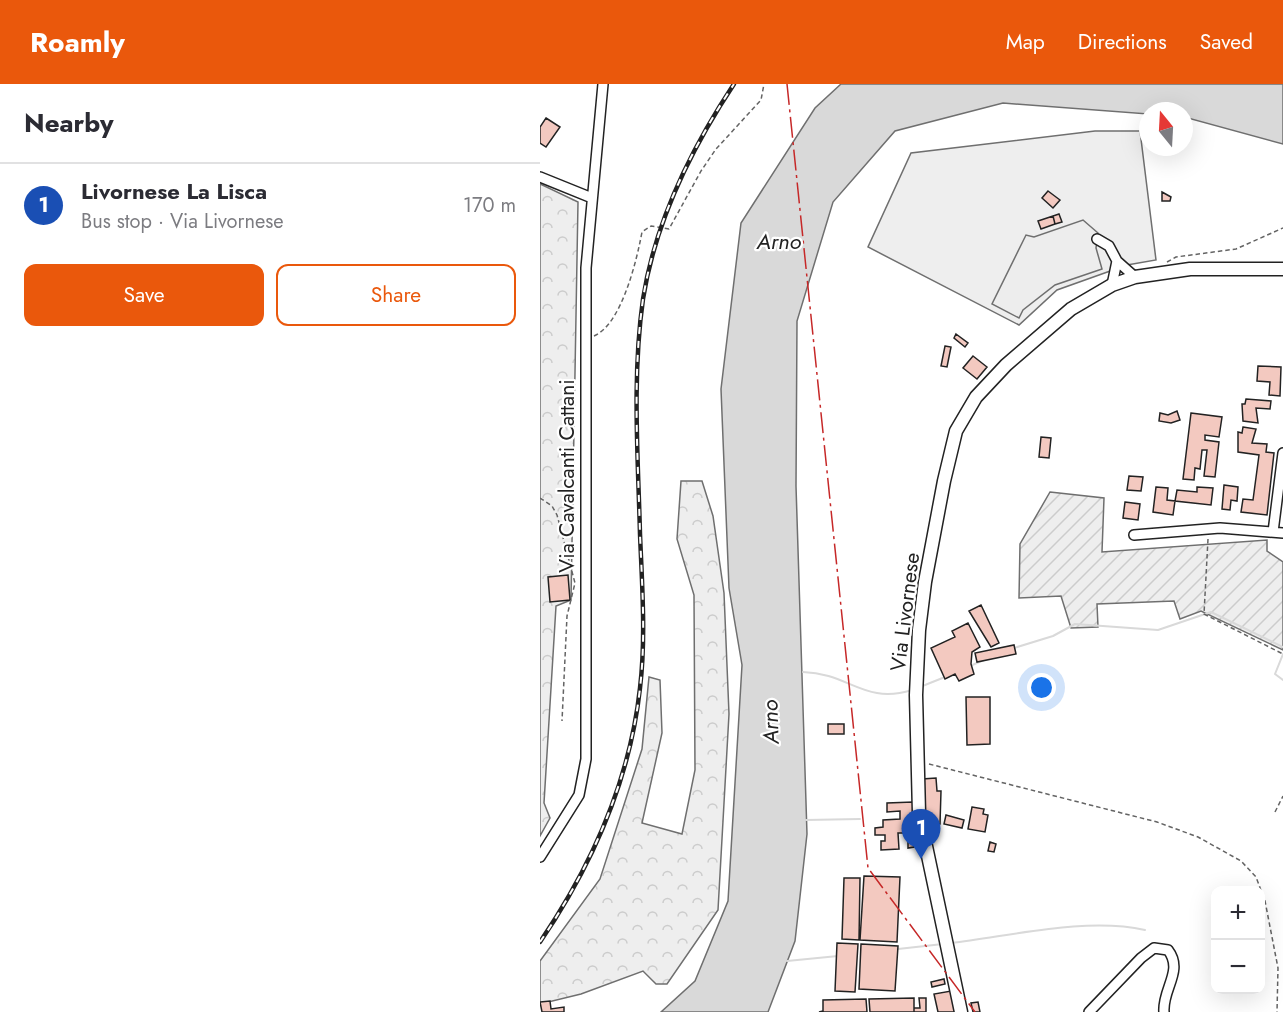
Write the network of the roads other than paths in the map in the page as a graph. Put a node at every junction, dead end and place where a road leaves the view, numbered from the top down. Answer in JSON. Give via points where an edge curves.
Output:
{"nodes":[{"id":1,"x":603,"y":84,"type":"edge"},
{"id":2,"x":540,"y":177,"type":"edge"},
{"id":3,"x":592,"y":198,"type":"junction"},
{"id":4,"x":1097,"y":239,"type":"dead end"},
{"id":5,"x":1117,"y":261,"type":"junction"},
{"id":6,"x":1283,"y":269,"type":"edge"},
{"id":7,"x":1135,"y":277,"type":"junction"},
{"id":8,"x":1112,"y":285,"type":"junction"},
{"id":9,"x":1283,"y":453,"type":"edge"},
{"id":10,"x":1278,"y":532,"type":"edge"},
{"id":11,"x":1134,"y":535,"type":"dead end"},
{"id":12,"x":540,"y":857,"type":"edge"},
{"id":13,"x":962,"y":1012,"type":"edge"},
{"id":14,"x":1089,"y":1012,"type":"edge"},
{"id":15,"x":1164,"y":1012,"type":"edge"}],
"edges":[{"from":1,"to":3,"type":"street","name":"Via Cavalcanti Cattani"},
{"from":2,"to":3,"type":"street"},
{"from":3,"to":12,"type":"street","name":"Via Cavalcanti Cattani","via":[[585,339],[586,759],[579,795]]},
{"from":4,"to":5,"type":"street","via":[[1109,246]]},
{"from":5,"to":7,"type":"street"},
{"from":5,"to":8,"type":"street"},
{"from":6,"to":7,"type":"main road","name":"Via Livornese","via":[[1221,268]]},
{"from":7,"to":8,"type":"main road","name":"Via Livornese"},
{"from":8,"to":13,"type":"main road","name":"Via Livornese","via":[[1071,309],[1006,365],[976,397],[956,431],[944,481],[919,630],[917,761],[919,813]]},
{"from":9,"to":10,"type":"street"},
{"from":10,"to":11,"type":"street","via":[[1209,529]]},
{"from":14,"to":15,"type":"street","via":[[1154,948],[1168,950],[1174,959],[1175,972],[1163,1002]]}]}
